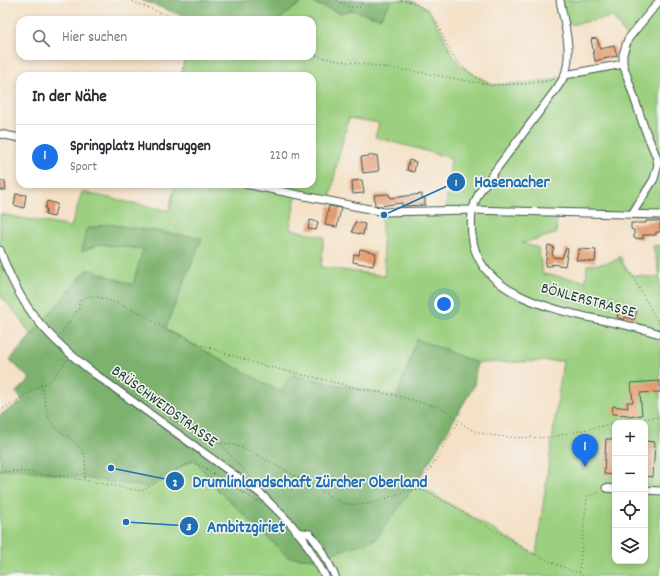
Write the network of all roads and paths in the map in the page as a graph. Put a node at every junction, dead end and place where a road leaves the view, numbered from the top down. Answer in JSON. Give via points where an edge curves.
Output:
{"nodes":[{"id":1,"x":129,"y":0,"type":"edge"},
{"id":2,"x":336,"y":0,"type":"edge"},
{"id":3,"x":362,"y":0,"type":"edge"},
{"id":4,"x":401,"y":0,"type":"edge"},
{"id":5,"x":560,"y":0,"type":"edge"},
{"id":6,"x":660,"y":0,"type":"edge"},
{"id":7,"x":169,"y":16,"type":"edge"},
{"id":8,"x":316,"y":55,"type":"edge"},
{"id":9,"x":185,"y":60,"type":"edge"},
{"id":10,"x":623,"y":64,"type":"junction"},
{"id":11,"x":182,"y":72,"type":"edge"},
{"id":12,"x":565,"y":75,"type":"junction"},
{"id":13,"x":490,"y":85,"type":"junction"},
{"id":14,"x":0,"y":134,"type":"edge"},
{"id":15,"x":16,"y":137,"type":"edge"},
{"id":16,"x":264,"y":188,"type":"edge"},
{"id":17,"x":472,"y":210,"type":"junction"},
{"id":18,"x":632,"y":214,"type":"junction"},
{"id":19,"x":660,"y":215,"type":"edge"},
{"id":20,"x":0,"y":250,"type":"edge"},
{"id":21,"x":621,"y":257,"type":"dead end"},
{"id":22,"x":660,"y":326,"type":"edge"},
{"id":23,"x":65,"y":327,"type":"dead end"},
{"id":24,"x":660,"y":334,"type":"edge"},
{"id":25,"x":70,"y":355,"type":"junction"},
{"id":26,"x":41,"y":385,"type":"junction"},
{"id":27,"x":0,"y":411,"type":"edge"},
{"id":28,"x":165,"y":416,"type":"dead end"},
{"id":29,"x":660,"y":417,"type":"edge"},
{"id":30,"x":460,"y":421,"type":"junction"},
{"id":31,"x":218,"y":442,"type":"junction"},
{"id":32,"x":0,"y":472,"type":"edge"},
{"id":33,"x":84,"y":480,"type":"junction"},
{"id":34,"x":253,"y":481,"type":"dead end"},
{"id":35,"x":606,"y":488,"type":"joint"},
{"id":36,"x":418,"y":489,"type":"junction"},
{"id":37,"x":612,"y":489,"type":"edge"},
{"id":38,"x":648,"y":490,"type":"edge"},
{"id":39,"x":660,"y":491,"type":"edge"},
{"id":40,"x":266,"y":507,"type":"dead end"},
{"id":41,"x":297,"y":532,"type":"junction"},
{"id":42,"x":579,"y":573,"type":"junction"},
{"id":43,"x":325,"y":576,"type":"edge"},
{"id":44,"x":335,"y":576,"type":"edge"},
{"id":45,"x":584,"y":576,"type":"edge"}],
"edges":[{"from":1,"to":7,"type":"path"},
{"from":2,"to":3,"type":"path","via":[[355,8],[361,6]]},
{"from":4,"to":13,"type":"path","via":[[425,9],[435,19],[461,65]]},
{"from":5,"to":12,"type":"street","name":"BÖNLERSTRASSE","via":[[568,45]]},
{"from":6,"to":10,"type":"street","via":[[628,39]]},
{"from":8,"to":13,"type":"path"},
{"from":9,"to":11,"type":"path"},
{"from":10,"to":12,"type":"street"},
{"from":10,"to":18,"type":"street","via":[[658,164],[654,179]]},
{"from":12,"to":13,"type":"path","via":[[549,81]]},
{"from":12,"to":17,"type":"street","name":"BÖNLERSTRASSE","via":[[486,181]]},
{"from":14,"to":15,"type":"street"},
{"from":16,"to":17,"type":"street","via":[[384,212]]},
{"from":17,"to":18,"type":"street"},
{"from":17,"to":24,"type":"street","name":"BÖNLERSTRASSE","via":[[472,241],[475,252],[491,275],[508,289],[531,301],[558,310]]},
{"from":18,"to":19,"type":"street"},
{"from":20,"to":25,"type":"street","name":"BRÜSCHWEIDSTRASSE","via":[[13,283],[29,310],[47,333]]},
{"from":21,"to":22,"type":"path"},
{"from":23,"to":30,"type":"path","via":[[82,298],[99,297],[137,311],[164,328],[198,344],[261,365],[441,408]]},
{"from":25,"to":26,"type":"path","via":[[60,370]]},
{"from":25,"to":41,"type":"street","name":"BRÜSCHWEIDSTRASSE","via":[[262,494]]},
{"from":26,"to":27,"type":"path"},
{"from":26,"to":33,"type":"path","via":[[49,420],[83,450],[87,467]]},
{"from":28,"to":31,"type":"path"},
{"from":29,"to":30,"type":"path","via":[[619,422],[541,438],[479,433]]},
{"from":30,"to":36,"type":"path"},
{"from":31,"to":34,"type":"path"},
{"from":31,"to":36,"type":"path","via":[[251,452],[344,504],[360,506]]},
{"from":32,"to":33,"type":"path","via":[[19,471]]},
{"from":33,"to":40,"type":"path","via":[[140,490],[191,464],[202,466]]},
{"from":35,"to":37,"type":"street"},
{"from":35,"to":42,"type":"path","via":[[587,496]]},
{"from":36,"to":42,"type":"path","via":[[425,490],[538,556]]},
{"from":38,"to":39,"type":"street"},
{"from":41,"to":43,"type":"street","name":"BRÜSCHWEIDSTRASSE"},
{"from":41,"to":44,"type":"street","via":[[310,534],[322,550]]},
{"from":42,"to":45,"type":"path"}]}
